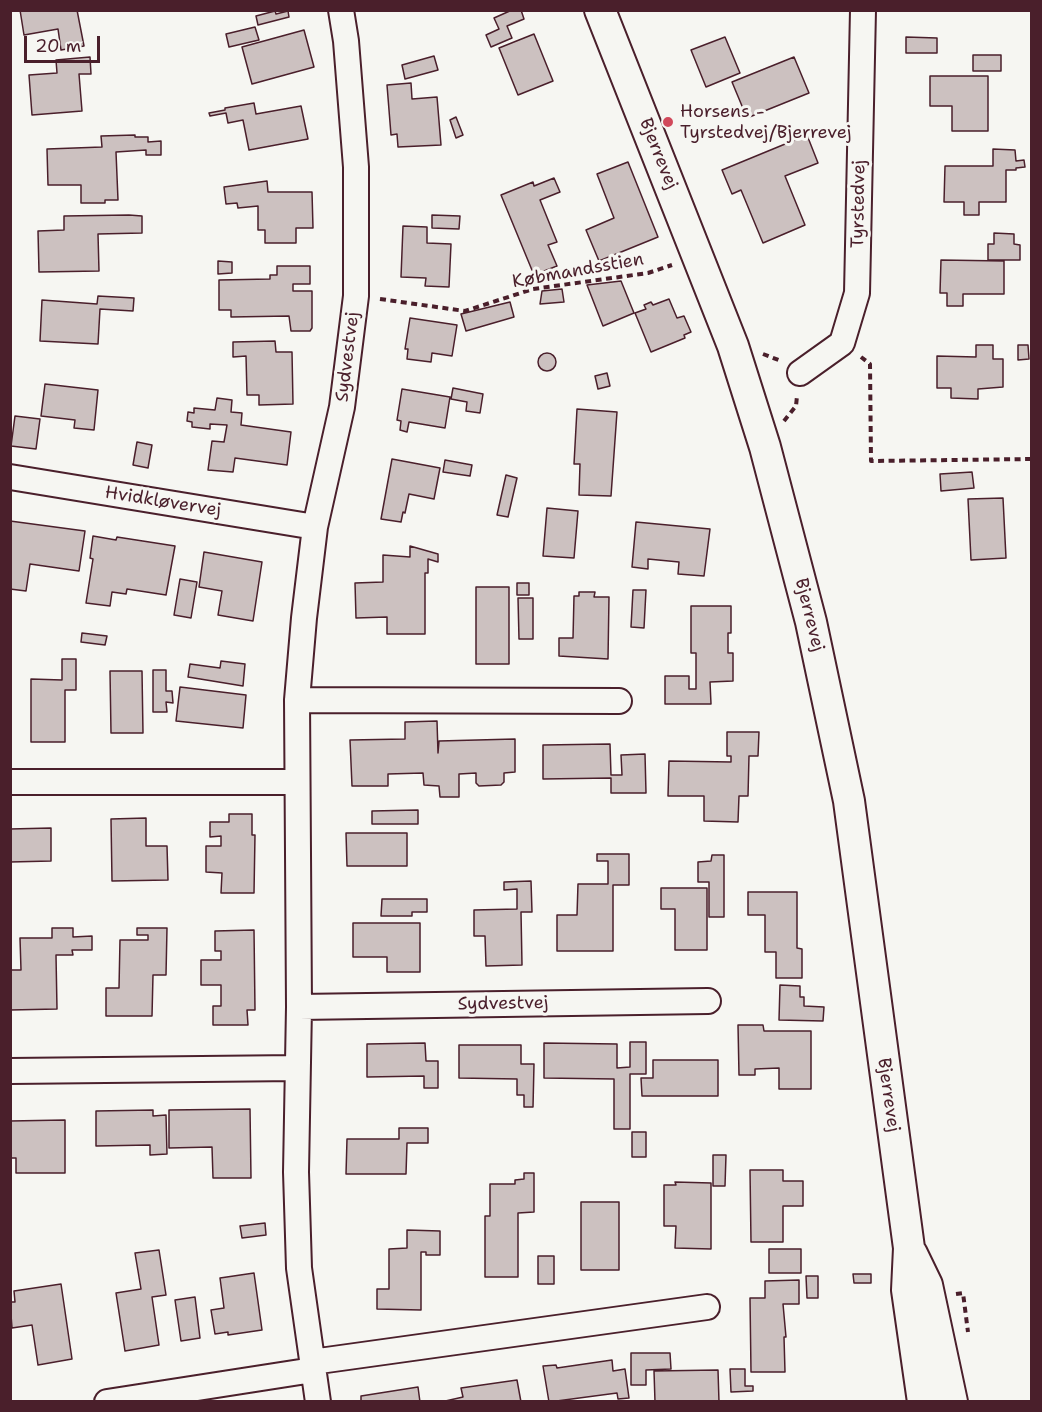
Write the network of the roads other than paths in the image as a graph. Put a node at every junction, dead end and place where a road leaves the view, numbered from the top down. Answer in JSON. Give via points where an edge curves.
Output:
{"nodes":[{"id":1,"x":340,"y":10,"type":"edge"},
{"id":2,"x":600,"y":10,"type":"edge"},
{"id":3,"x":862,"y":10,"type":"edge"},
{"id":4,"x":800,"y":373,"type":"dead end"},
{"id":5,"x":10,"y":477,"type":"edge"},
{"id":6,"x":315,"y":527,"type":"junction"},
{"id":7,"x":297,"y":700,"type":"junction"},
{"id":8,"x":619,"y":701,"type":"dead end"},
{"id":9,"x":10,"y":782,"type":"edge"},
{"id":10,"x":297,"y":782,"type":"junction"},
{"id":11,"x":708,"y":1001,"type":"dead end"},
{"id":12,"x":299,"y":1007,"type":"junction"},
{"id":13,"x":297,"y":1068,"type":"junction"},
{"id":14,"x":10,"y":1071,"type":"edge"},
{"id":15,"x":909,"y":1248,"type":"junction"},
{"id":16,"x":707,"y":1306,"type":"dead end"},
{"id":17,"x":313,"y":1366,"type":"junction"},
{"id":18,"x":107,"y":1401,"type":"edge"},
{"id":19,"x":318,"y":1401,"type":"edge"},
{"id":20,"x":923,"y":1401,"type":"edge"},
{"id":21,"x":952,"y":1401,"type":"edge"}],
"edges":[{"from":1,"to":6,"type":"street","name":"Sydvestvej","via":[[356,167],[356,296],[342,407]]},
{"from":2,"to":15,"type":"street","name":"Bjerrevej","via":[[734,346],[812,622],[849,801]]},
{"from":3,"to":4,"type":"street","name":"Tyrstedvej","via":[[857,293],[842,344]]},
{"from":5,"to":6,"type":"street","name":"Hvidkløvervej"},
{"from":6,"to":7,"type":"street","name":"Sydvestvej"},
{"from":7,"to":8,"type":"street"},
{"from":7,"to":10,"type":"street","name":"Sydvestvej"},
{"from":9,"to":10,"type":"street"},
{"from":10,"to":12,"type":"street","name":"Sydvestvej"},
{"from":11,"to":12,"type":"street","name":"Sydvestvej"},
{"from":12,"to":13,"type":"street","name":"Sydvestvej"},
{"from":13,"to":14,"type":"street"},
{"from":13,"to":17,"type":"street","name":"Sydvestvej","via":[[299,1268]]},
{"from":15,"to":20,"type":"street","name":"Bjerrevej","via":[[907,1290]]},
{"from":15,"to":21,"type":"street","name":"Bjerrevej","via":[[927,1285]]},
{"from":16,"to":17,"type":"street"},
{"from":17,"to":18,"type":"street"},
{"from":17,"to":19,"type":"street","name":"Sydvestvej"}]}
